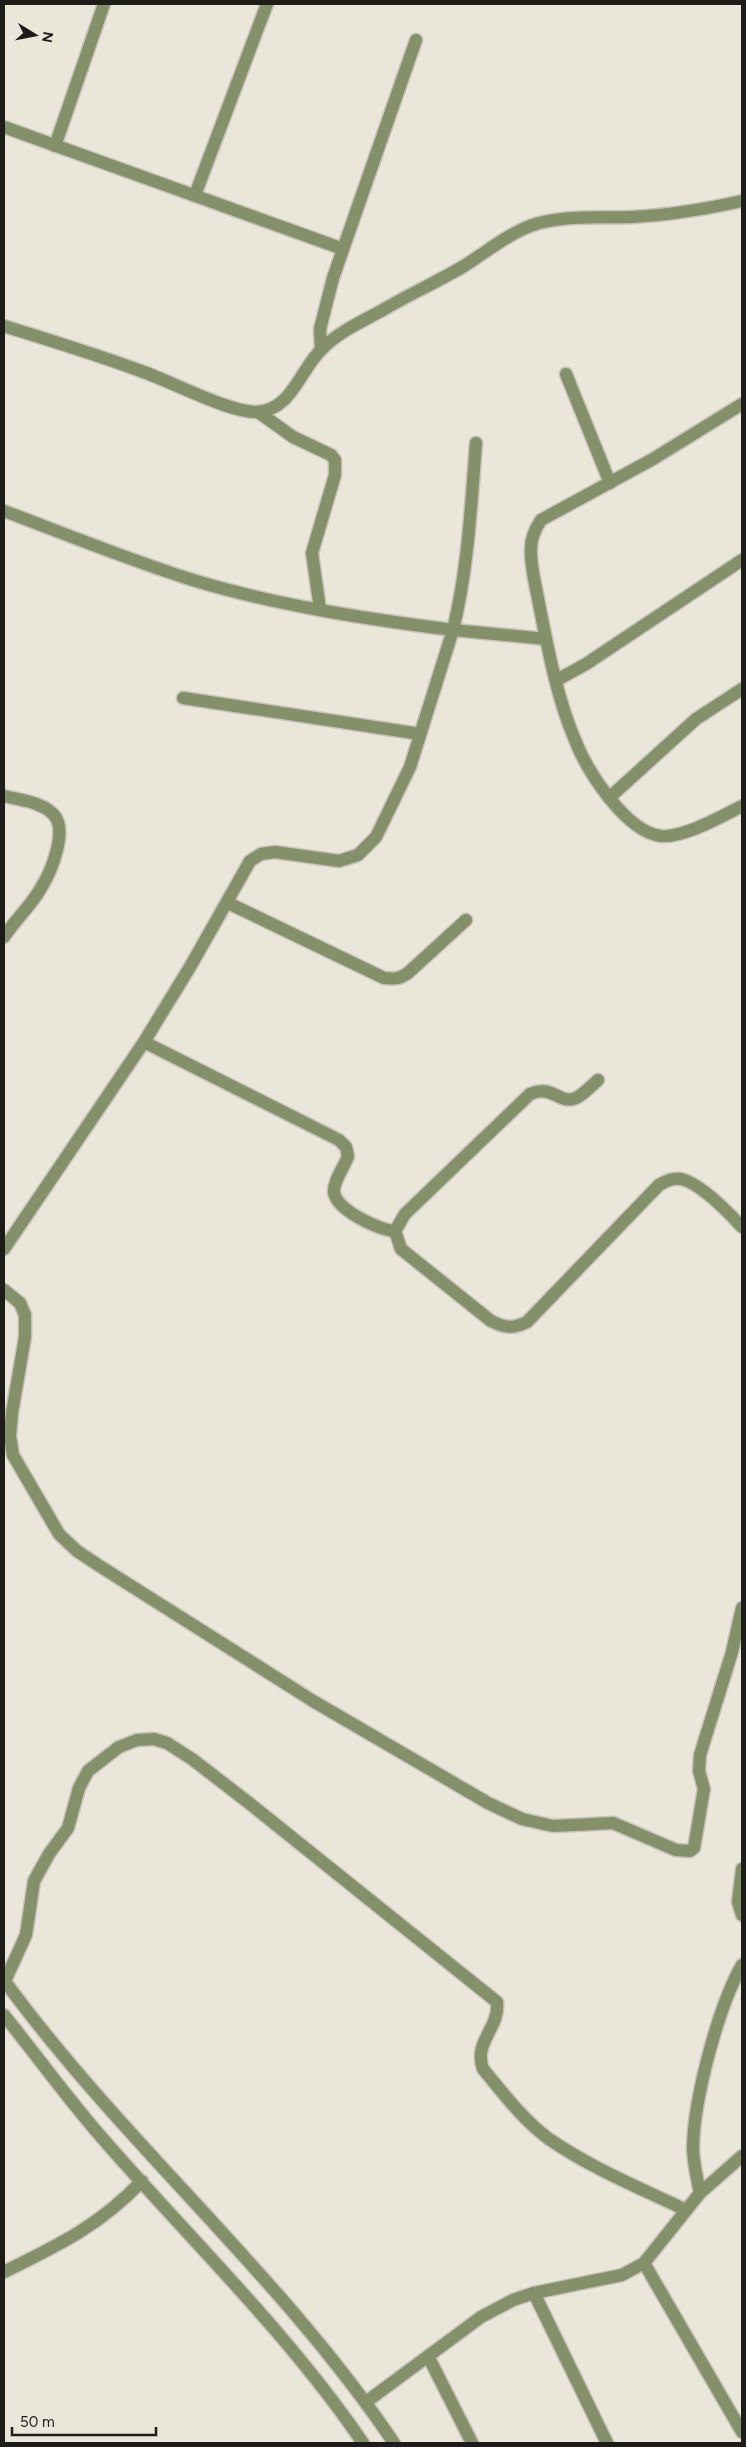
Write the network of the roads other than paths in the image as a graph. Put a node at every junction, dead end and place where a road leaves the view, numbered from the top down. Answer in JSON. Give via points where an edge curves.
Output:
{"nodes":[{"id":1,"x":104,"y":4,"type":"edge"},
{"id":2,"x":267,"y":4,"type":"edge"},
{"id":3,"x":416,"y":40,"type":"dead end"},
{"id":4,"x":4,"y":127,"type":"edge"},
{"id":5,"x":55,"y":146,"type":"junction"},
{"id":6,"x":195,"y":195,"type":"junction"},
{"id":7,"x":742,"y":201,"type":"edge"},
{"id":8,"x":343,"y":249,"type":"junction"},
{"id":9,"x":4,"y":326,"type":"edge"},
{"id":10,"x":321,"y":349,"type":"junction"},
{"id":11,"x":566,"y":374,"type":"dead end"},
{"id":12,"x":742,"y":404,"type":"edge"},
{"id":13,"x":258,"y":412,"type":"junction"},
{"id":14,"x":476,"y":444,"type":"dead end"},
{"id":15,"x":610,"y":483,"type":"junction"},
{"id":16,"x":4,"y":511,"type":"edge"},
{"id":17,"x":742,"y":560,"type":"edge"},
{"id":18,"x":320,"y":610,"type":"junction"},
{"id":19,"x":453,"y":630,"type":"junction"},
{"id":20,"x":546,"y":639,"type":"junction"},
{"id":21,"x":557,"y":680,"type":"junction"},
{"id":22,"x":742,"y":689,"type":"edge"},
{"id":23,"x":183,"y":698,"type":"dead end"},
{"id":24,"x":420,"y":734,"type":"junction"},
{"id":25,"x":4,"y":796,"type":"edge"},
{"id":26,"x":609,"y":798,"type":"junction"},
{"id":27,"x":742,"y":806,"type":"edge"},
{"id":28,"x":228,"y":902,"type":"junction"},
{"id":29,"x":466,"y":920,"type":"dead end"},
{"id":30,"x":4,"y":937,"type":"edge"},
{"id":31,"x":144,"y":1042,"type":"junction"},
{"id":32,"x":598,"y":1080,"type":"dead end"},
{"id":33,"x":742,"y":1226,"type":"edge"},
{"id":34,"x":395,"y":1231,"type":"junction"},
{"id":35,"x":4,"y":1249,"type":"edge"},
{"id":36,"x":4,"y":1290,"type":"edge"},
{"id":37,"x":742,"y":1608,"type":"edge"},
{"id":38,"x":742,"y":1869,"type":"edge"},
{"id":39,"x":742,"y":1915,"type":"edge"},
{"id":40,"x":742,"y":1965,"type":"edge"},
{"id":41,"x":4,"y":1980,"type":"edge"},
{"id":42,"x":4,"y":2014,"type":"edge"},
{"id":43,"x":742,"y":2156,"type":"edge"},
{"id":44,"x":142,"y":2181,"type":"junction"},
{"id":45,"x":700,"y":2193,"type":"junction"},
{"id":46,"x":686,"y":2210,"type":"junction"},
{"id":47,"x":644,"y":2263,"type":"junction"},
{"id":48,"x":4,"y":2272,"type":"edge"},
{"id":49,"x":534,"y":2293,"type":"junction"},
{"id":50,"x":428,"y":2356,"type":"junction"},
{"id":51,"x":366,"y":2402,"type":"junction"},
{"id":52,"x":742,"y":2432,"type":"edge"},
{"id":53,"x":364,"y":2443,"type":"edge"},
{"id":54,"x":394,"y":2443,"type":"edge"},
{"id":55,"x":472,"y":2443,"type":"edge"},
{"id":56,"x":607,"y":2443,"type":"edge"}],
"edges":[{"from":1,"to":5,"type":"street"},
{"from":2,"to":6,"type":"street"},
{"from":3,"to":8,"type":"street"},
{"from":4,"to":5,"type":"street"},
{"from":5,"to":6,"type":"street"},
{"from":6,"to":8,"type":"street"},
{"from":7,"to":10,"type":"street","via":[[667,215],[584,217],[536,224],[379,312]]},
{"from":8,"to":10,"type":"street","via":[[324,306]]},
{"from":9,"to":13,"type":"street","via":[[141,371],[222,404]]},
{"from":10,"to":13,"type":"street","via":[[284,400]]},
{"from":11,"to":15,"type":"street"},
{"from":12,"to":15,"type":"street"},
{"from":13,"to":18,"type":"street","via":[[292,437],[331,455],[335,460],[335,475],[312,553]]},
{"from":14,"to":19,"type":"street","via":[[467,557]]},
{"from":15,"to":20,"type":"street","via":[[554,512],[534,531],[532,564]]},
{"from":16,"to":18,"type":"street","via":[[197,581]]},
{"from":17,"to":21,"type":"street"},
{"from":18,"to":19,"type":"street"},
{"from":19,"to":20,"type":"street"},
{"from":19,"to":24,"type":"street"},
{"from":20,"to":21,"type":"street"},
{"from":21,"to":26,"type":"street","via":[[575,741]]},
{"from":22,"to":26,"type":"street","via":[[696,719]]},
{"from":23,"to":24,"type":"street"},
{"from":24,"to":28,"type":"street","via":[[392,809],[376,837],[358,855],[339,861],[275,852],[261,854],[250,861]]},
{"from":25,"to":30,"type":"street","via":[[44,807],[59,824],[59,837],[42,887]]},
{"from":26,"to":27,"type":"street","via":[[638,826],[660,836],[673,836]]},
{"from":28,"to":29,"type":"street","via":[[384,978],[393,979],[408,973]]},
{"from":28,"to":31,"type":"street"},
{"from":31,"to":34,"type":"street","via":[[339,1140],[346,1147],[348,1156],[335,1185],[336,1198],[377,1228]]},
{"from":31,"to":35,"type":"street"},
{"from":32,"to":34,"type":"street","via":[[574,1099],[566,1100],[549,1091],[530,1094],[406,1214]]},
{"from":33,"to":34,"type":"street","via":[[691,1183],[670,1179],[659,1185],[527,1322],[516,1328],[503,1327],[491,1321],[401,1249]]},
{"from":36,"to":37,"type":"street","via":[[20,1303],[25,1315],[25,1337],[10,1436],[13,1455],[65,1540],[98,1565],[313,1701],[488,1803],[522,1819],[553,1826],[612,1823],[676,1850],[690,1852],[694,1848],[704,1789],[699,1771],[700,1756]]},
{"from":38,"to":39,"type":"street","via":[[738,1894]]},
{"from":40,"to":45,"type":"street","via":[[724,2009],[695,2113],[693,2149]]},
{"from":41,"to":46,"type":"street","via":[[26,1936],[34,1881],[68,1828],[79,1788],[88,1771],[119,1747],[154,1738],[192,1759],[494,1998],[498,2011],[483,2041],[480,2061],[518,2111],[548,2138]]},
{"from":41,"to":51,"type":"street","via":[[105,2103],[248,2262]]},
{"from":42,"to":44,"type":"street","via":[[102,2138]]},
{"from":43,"to":45,"type":"street"},
{"from":44,"to":48,"type":"street","via":[[119,2205],[91,2226]]},
{"from":44,"to":53,"type":"street","via":[[264,2318]]},
{"from":45,"to":46,"type":"street"},
{"from":46,"to":47,"type":"street"},
{"from":47,"to":49,"type":"street","via":[[622,2275]]},
{"from":47,"to":52,"type":"street"},
{"from":49,"to":50,"type":"street","via":[[481,2317]]},
{"from":49,"to":56,"type":"street"},
{"from":50,"to":51,"type":"street"},
{"from":50,"to":55,"type":"street"},
{"from":51,"to":54,"type":"street"}]}
